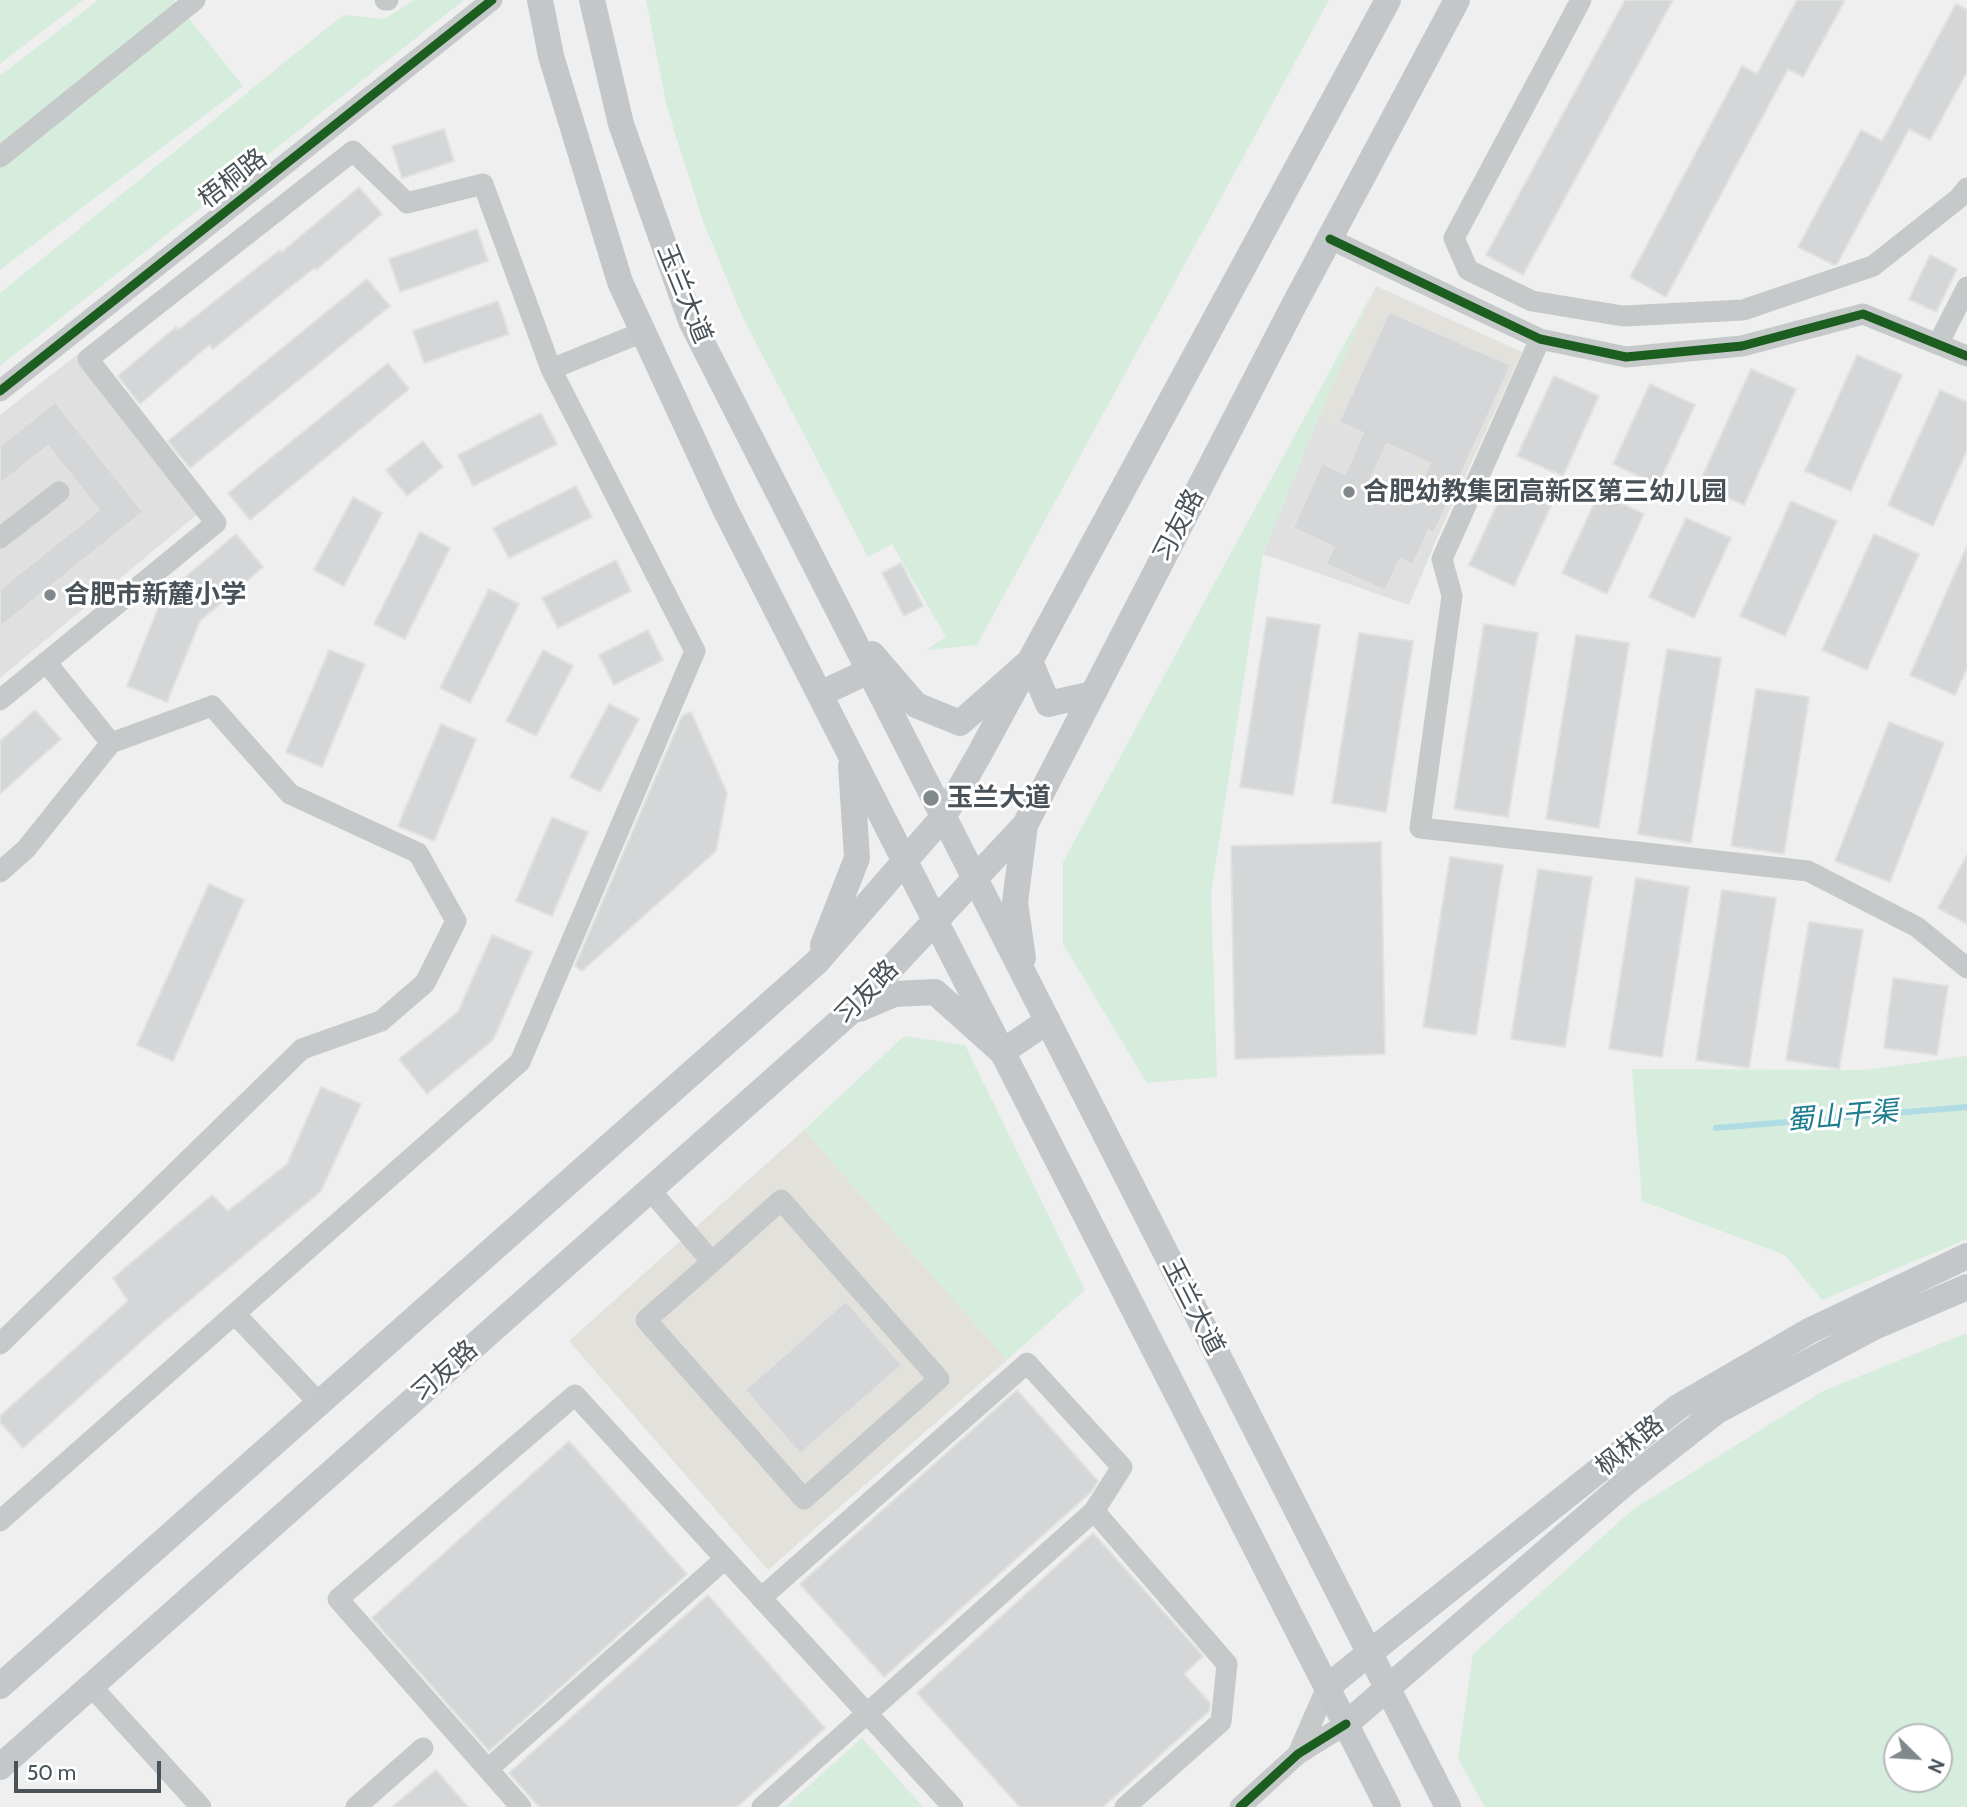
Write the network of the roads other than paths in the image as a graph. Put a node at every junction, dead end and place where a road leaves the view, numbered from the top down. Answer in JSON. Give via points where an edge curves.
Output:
{"nodes":[{"id":1,"x":195,"y":0,"type":"edge"},
{"id":2,"x":492,"y":0,"type":"edge"},
{"id":3,"x":540,"y":0,"type":"edge"},
{"id":4,"x":592,"y":0,"type":"edge"},
{"id":5,"x":1388,"y":0,"type":"edge"},
{"id":6,"x":1457,"y":0,"type":"edge"},
{"id":7,"x":1581,"y":0,"type":"edge"},
{"id":8,"x":0,"y":157,"type":"edge"},
{"id":9,"x":1967,"y":188,"type":"edge"},
{"id":10,"x":1330,"y":239,"type":"junction"},
{"id":11,"x":1967,"y":287,"type":"edge"},
{"id":12,"x":643,"y":332,"type":"junction"},
{"id":13,"x":1540,"y":339,"type":"junction"},
{"id":14,"x":1938,"y":344,"type":"junction"},
{"id":15,"x":1967,"y":356,"type":"edge"},
{"id":16,"x":551,"y":369,"type":"junction"},
{"id":17,"x":0,"y":391,"type":"edge"},
{"id":18,"x":59,"y":492,"type":"dead end"},
{"id":19,"x":0,"y":538,"type":"edge"},
{"id":20,"x":846,"y":624,"type":"junction"},
{"id":21,"x":1030,"y":661,"type":"junction"},
{"id":22,"x":46,"y":662,"type":"junction"},
{"id":23,"x":869,"y":671,"type":"junction"},
{"id":24,"x":820,"y":694,"type":"junction"},
{"id":25,"x":1093,"y":694,"type":"junction"},
{"id":26,"x":0,"y":700,"type":"edge"},
{"id":27,"x":111,"y":743,"type":"junction"},
{"id":28,"x":850,"y":754,"type":"junction"},
{"id":29,"x":944,"y":816,"type":"junction"},
{"id":30,"x":1026,"y":825,"type":"junction"},
{"id":31,"x":905,"y":861,"type":"junction"},
{"id":32,"x":0,"y":872,"type":"edge"},
{"id":33,"x":975,"y":878,"type":"junction"},
{"id":34,"x":935,"y":921,"type":"junction"},
{"id":35,"x":817,"y":962,"type":"junction"},
{"id":36,"x":1967,"y":968,"type":"edge"},
{"id":37,"x":1026,"y":978,"type":"junction"},
{"id":38,"x":848,"y":1014,"type":"junction"},
{"id":39,"x":1048,"y":1021,"type":"junction"},
{"id":40,"x":1002,"y":1052,"type":"junction"},
{"id":41,"x":650,"y":1191,"type":"junction"},
{"id":42,"x":1967,"y":1256,"type":"edge"},
{"id":43,"x":712,"y":1262,"type":"junction"},
{"id":44,"x":1967,"y":1287,"type":"edge"},
{"id":45,"x":235,"y":1314,"type":"junction"},
{"id":46,"x":0,"y":1344,"type":"edge"},
{"id":47,"x":319,"y":1403,"type":"junction"},
{"id":48,"x":1094,"y":1511,"type":"junction"},
{"id":49,"x":0,"y":1521,"type":"edge"},
{"id":50,"x":725,"y":1559,"type":"junction"},
{"id":51,"x":761,"y":1598,"type":"junction"},
{"id":52,"x":1370,"y":1653,"type":"junction"},
{"id":53,"x":0,"y":1686,"type":"edge"},
{"id":54,"x":91,"y":1686,"type":"junction"},
{"id":55,"x":1327,"y":1687,"type":"junction"},
{"id":56,"x":1387,"y":1688,"type":"junction"},
{"id":57,"x":867,"y":1714,"type":"junction"},
{"id":58,"x":1346,"y":1724,"type":"junction"},
{"id":59,"x":423,"y":1748,"type":"dead end"},
{"id":60,"x":1298,"y":1754,"type":"junction"},
{"id":61,"x":0,"y":1767,"type":"edge"},
{"id":62,"x":488,"y":1769,"type":"junction"},
{"id":63,"x":201,"y":1807,"type":"edge"},
{"id":64,"x":356,"y":1807,"type":"edge"},
{"id":65,"x":521,"y":1807,"type":"edge"},
{"id":66,"x":762,"y":1807,"type":"edge"},
{"id":67,"x":953,"y":1807,"type":"edge"},
{"id":68,"x":1125,"y":1807,"type":"edge"},
{"id":69,"x":1240,"y":1807,"type":"edge"},
{"id":70,"x":1388,"y":1807,"type":"edge"},
{"id":71,"x":1448,"y":1807,"type":"edge"}],
"edges":[{"from":1,"to":8,"type":"street"},
{"from":2,"to":17,"type":"street","name":"梧桐路"},
{"from":3,"to":12,"type":"main road","name":"玉兰大道","via":[[551,56],[620,282]]},
{"from":4,"to":20,"type":"main road","name":"玉兰大道","via":[[621,124],[691,321]]},
{"from":5,"to":21,"type":"main road"},
{"from":6,"to":10,"type":"main road","name":"习友路"},
{"from":7,"to":9,"type":"street","via":[[1454,238],[1468,270],[1532,301],[1623,316],[1743,310],[1873,266]]},
{"from":10,"to":13,"type":"street"},
{"from":10,"to":25,"type":"main road","name":"习友路"},
{"from":11,"to":14,"type":"street"},
{"from":12,"to":16,"type":"street"},
{"from":12,"to":24,"type":"main road","name":"玉兰大道","via":[[725,509]]},
{"from":13,"to":14,"type":"street","via":[[1626,357],[1742,346],[1863,314]]},
{"from":13,"to":36,"type":"street","via":[[1442,559],[1452,596],[1420,828],[1808,871],[1917,927]]},
{"from":14,"to":15,"type":"street"},
{"from":16,"to":22,"type":"street","via":[[483,184],[407,203],[353,151],[88,359],[216,523]]},
{"from":16,"to":45,"type":"street","via":[[695,651],[520,1062]]},
{"from":18,"to":19,"type":"street"},
{"from":20,"to":21,"type":"main road","via":[[916,705],[960,723]]},
{"from":20,"to":23,"type":"main road","name":"玉兰大道"},
{"from":21,"to":25,"type":"main road","via":[[1048,704]]},
{"from":21,"to":29,"type":"main road"},
{"from":22,"to":26,"type":"street"},
{"from":22,"to":27,"type":"street"},
{"from":23,"to":24,"type":"main road"},
{"from":23,"to":29,"type":"main road","name":"玉兰大道"},
{"from":24,"to":28,"type":"main road","name":"玉兰大道"},
{"from":25,"to":30,"type":"main road","name":"习友路"},
{"from":27,"to":32,"type":"street","via":[[26,849]]},
{"from":27,"to":46,"type":"street","via":[[212,706],[289,794],[418,853],[456,921],[425,983],[381,1021],[302,1049]]},
{"from":28,"to":31,"type":"main road","name":"玉兰大道"},
{"from":28,"to":35,"type":"main road","via":[[857,858]]},
{"from":29,"to":31,"type":"main road"},
{"from":29,"to":33,"type":"main road","name":"玉兰大道"},
{"from":30,"to":33,"type":"main road","name":"习友路"},
{"from":30,"to":37,"type":"main road","via":[[1015,902]]},
{"from":31,"to":34,"type":"main road","name":"玉兰大道"},
{"from":31,"to":35,"type":"main road"},
{"from":33,"to":34,"type":"main road","name":"习友路"},
{"from":33,"to":37,"type":"main road","name":"玉兰大道"},
{"from":34,"to":38,"type":"main road","name":"习友路"},
{"from":34,"to":40,"type":"main road","name":"玉兰大道"},
{"from":35,"to":47,"type":"main road"},
{"from":37,"to":39,"type":"main road","name":"玉兰大道"},
{"from":38,"to":40,"type":"main road","via":[[894,994],[934,992]]},
{"from":38,"to":41,"type":"main road","name":"习友路"},
{"from":39,"to":40,"type":"main road"},
{"from":39,"to":52,"type":"main road","name":"玉兰大道"},
{"from":40,"to":55,"type":"main road","name":"玉兰大道"},
{"from":41,"to":43,"type":"street"},
{"from":41,"to":54,"type":"main road","name":"习友路"},
{"from":42,"to":52,"type":"main road","name":"枫林路","via":[[1809,1331],[1678,1408]]},
{"from":43,"to":43,"type":"street","via":[[646,1320],[804,1499],[939,1380],[781,1200]]},
{"from":44,"to":56,"type":"main road","name":"枫林路","via":[[1874,1327],[1717,1411],[1629,1480]]},
{"from":45,"to":47,"type":"street"},
{"from":45,"to":49,"type":"street"},
{"from":47,"to":53,"type":"main road"},
{"from":48,"to":51,"type":"street","via":[[1122,1467],[1027,1363]]},
{"from":48,"to":57,"type":"street"},
{"from":48,"to":68,"type":"street","via":[[1227,1664],[1221,1722]]},
{"from":50,"to":51,"type":"street"},
{"from":50,"to":62,"type":"street"},
{"from":50,"to":62,"type":"street","via":[[575,1395],[338,1599]]},
{"from":51,"to":57,"type":"street"},
{"from":52,"to":55,"type":"main road","name":"枫林路"},
{"from":52,"to":56,"type":"main road","name":"玉兰大道"},
{"from":54,"to":61,"type":"main road","name":"习友路"},
{"from":54,"to":63,"type":"street"},
{"from":55,"to":58,"type":"main road","name":"玉兰大道"},
{"from":55,"to":60,"type":"street"},
{"from":56,"to":58,"type":"main road","name":"枫林路"},
{"from":56,"to":71,"type":"main road","name":"玉兰大道"},
{"from":57,"to":66,"type":"street"},
{"from":57,"to":67,"type":"street"},
{"from":58,"to":60,"type":"street"},
{"from":58,"to":70,"type":"main road","name":"玉兰大道"},
{"from":59,"to":64,"type":"street"},
{"from":60,"to":69,"type":"street"},
{"from":62,"to":65,"type":"street"}]}
